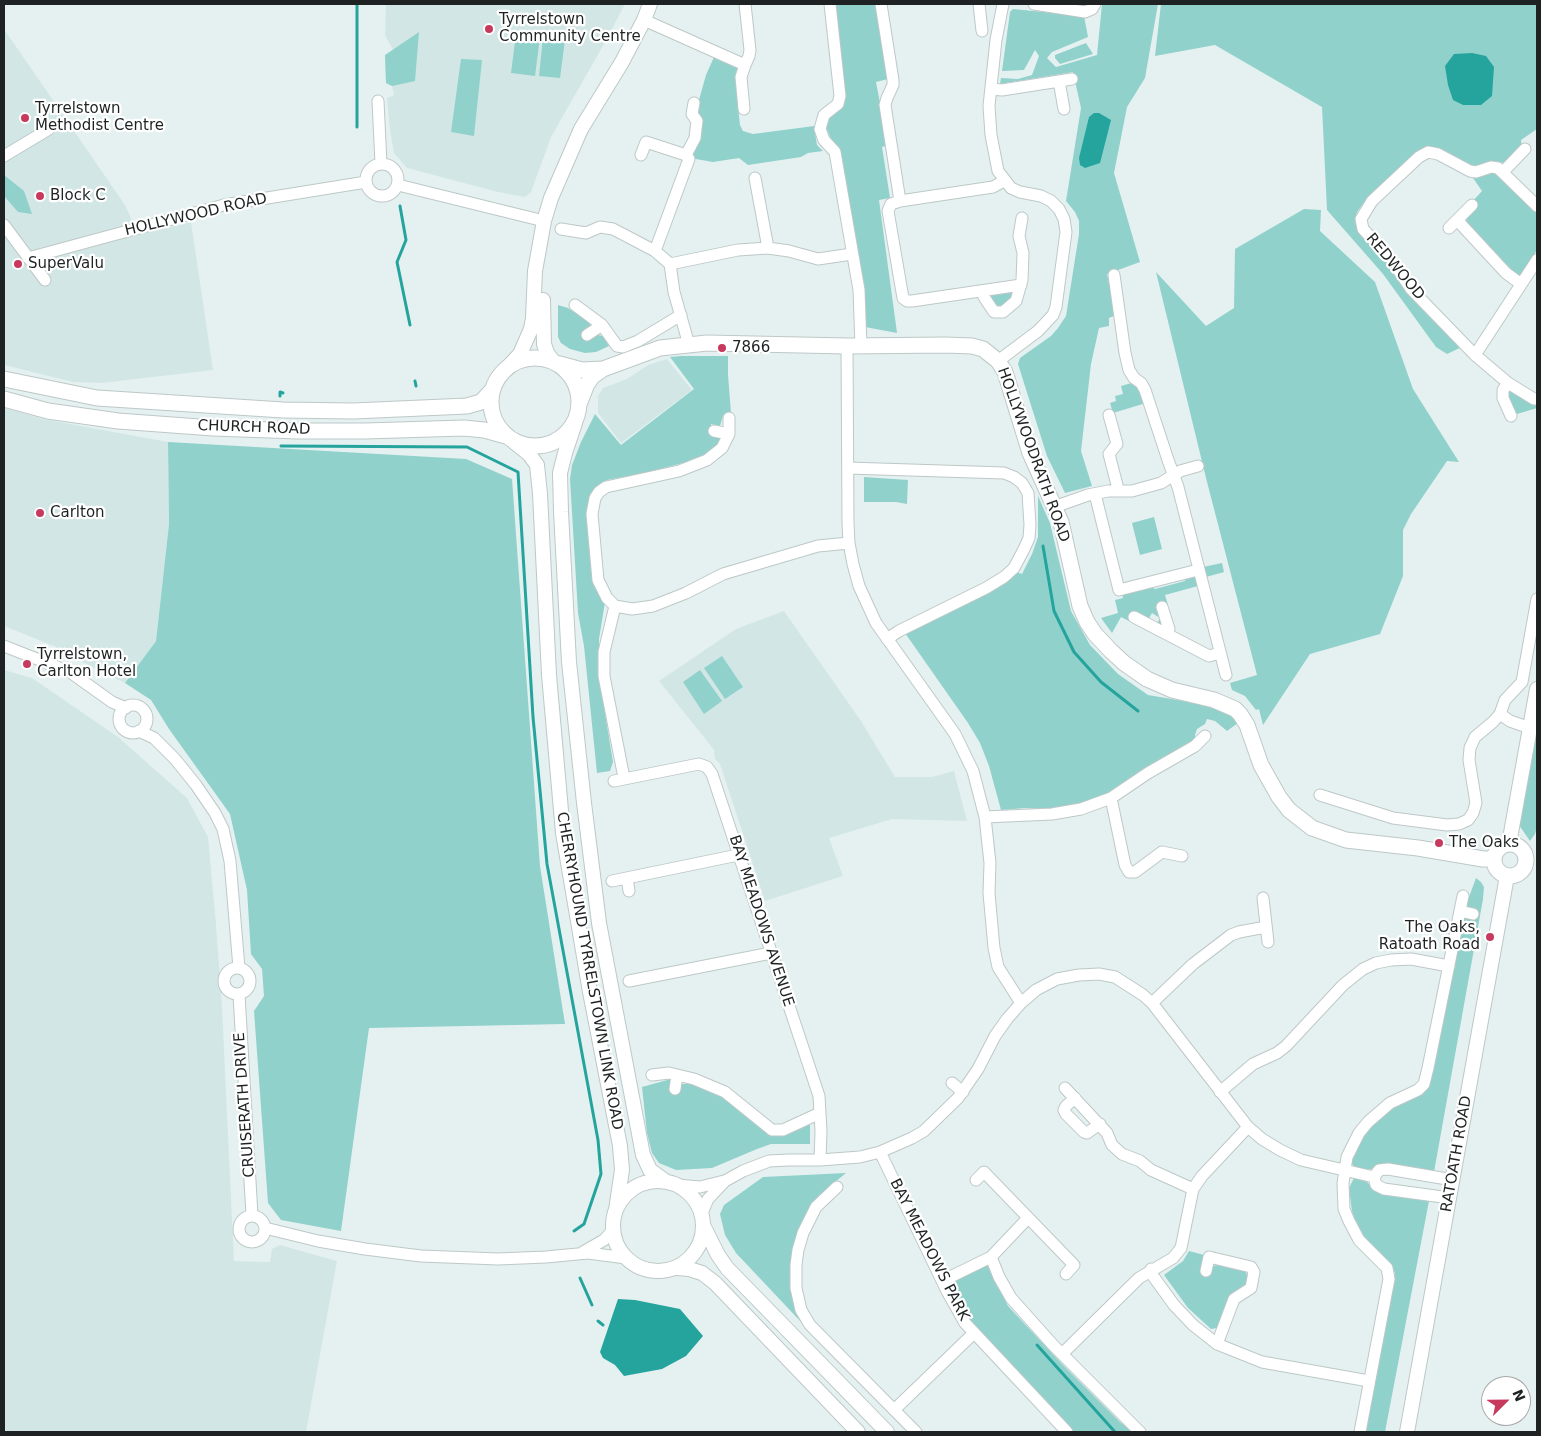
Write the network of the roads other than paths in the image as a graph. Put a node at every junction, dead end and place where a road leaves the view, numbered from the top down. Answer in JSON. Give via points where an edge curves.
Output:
{"nodes":[{"id":1,"x":650,"y":4,"type":"edge"},
{"id":2,"x":745,"y":4,"type":"edge"},
{"id":3,"x":830,"y":4,"type":"edge"},
{"id":4,"x":881,"y":4,"type":"edge"},
{"id":5,"x":979,"y":4,"type":"edge"},
{"id":6,"x":1003,"y":4,"type":"edge"},
{"id":7,"x":1034,"y":4,"type":"edge"},
{"id":8,"x":1095,"y":4,"type":"edge"},
{"id":9,"x":644,"y":20,"type":"junction"},
{"id":10,"x":982,"y":31,"type":"dead end"},
{"id":11,"x":745,"y":65,"type":"junction"},
{"id":12,"x":1072,"y":79,"type":"dead end"},
{"id":13,"x":1059,"y":81,"type":"junction"},
{"id":14,"x":991,"y":90,"type":"junction"},
{"id":15,"x":378,"y":101,"type":"dead end"},
{"id":16,"x":694,"y":103,"type":"dead end"},
{"id":17,"x":744,"y":109,"type":"dead end"},
{"id":18,"x":1064,"y":109,"type":"dead end"},
{"id":19,"x":50,"y":129,"type":"dead end"},
{"id":20,"x":1526,"y":149,"type":"dead end"},
{"id":21,"x":641,"y":155,"type":"dead end"},
{"id":22,"x":686,"y":155,"type":"junction"},
{"id":23,"x":4,"y":156,"type":"edge"},
{"id":24,"x":382,"y":164,"type":"junction"},
{"id":25,"x":1503,"y":172,"type":"junction"},
{"id":26,"x":755,"y":178,"type":"dead end"},
{"id":27,"x":1004,"y":181,"type":"junction"},
{"id":28,"x":366,"y":182,"type":"junction"},
{"id":29,"x":398,"y":185,"type":"junction"},
{"id":30,"x":900,"y":201,"type":"junction"},
{"id":31,"x":1472,"y":205,"type":"dead end"},
{"id":32,"x":1537,"y":206,"type":"edge"},
{"id":33,"x":1022,"y":218,"type":"dead end"},
{"id":34,"x":544,"y":221,"type":"junction"},
{"id":35,"x":4,"y":226,"type":"edge"},
{"id":36,"x":562,"y":229,"type":"dead end"},
{"id":37,"x":540,"y":247,"type":"junction"},
{"id":38,"x":768,"y":248,"type":"junction"},
{"id":39,"x":655,"y":251,"type":"junction"},
{"id":40,"x":852,"y":254,"type":"junction"},
{"id":41,"x":28,"y":258,"type":"junction"},
{"id":42,"x":1537,"y":260,"type":"edge"},
{"id":43,"x":670,"y":264,"type":"junction"},
{"id":44,"x":1114,"y":275,"type":"dead end"},
{"id":45,"x":45,"y":280,"type":"dead end"},
{"id":46,"x":1521,"y":284,"type":"junction"},
{"id":47,"x":1021,"y":286,"type":"junction"},
{"id":48,"x":982,"y":291,"type":"junction"},
{"id":49,"x":574,"y":305,"type":"dead end"},
{"id":50,"x":681,"y":315,"type":"junction"},
{"id":51,"x":602,"y":325,"type":"junction"},
{"id":52,"x":587,"y":335,"type":"dead end"},
{"id":53,"x":689,"y":345,"type":"junction"},
{"id":54,"x":854,"y":346,"type":"junction"},
{"id":55,"x":1475,"y":354,"type":"junction"},
{"id":56,"x":998,"y":361,"type":"junction"},
{"id":57,"x":556,"y":362,"type":"junction"},
{"id":58,"x":509,"y":366,"type":"junction"},
{"id":59,"x":603,"y":369,"type":"junction"},
{"id":60,"x":4,"y":379,"type":"edge"},
{"id":61,"x":1508,"y":383,"type":"junction"},
{"id":62,"x":492,"y":390,"type":"junction"},
{"id":63,"x":1537,"y":398,"type":"edge"},
{"id":64,"x":4,"y":399,"type":"edge"},
{"id":65,"x":580,"y":402,"type":"junction"},
{"id":66,"x":1108,"y":415,"type":"dead end"},
{"id":67,"x":1511,"y":416,"type":"dead end"},
{"id":68,"x":729,"y":418,"type":"dead end"},
{"id":69,"x":575,"y":423,"type":"junction"},
{"id":70,"x":714,"y":431,"type":"dead end"},
{"id":71,"x":729,"y":434,"type":"junction"},
{"id":72,"x":510,"y":439,"type":"junction"},
{"id":73,"x":1198,"y":466,"type":"dead end"},
{"id":74,"x":848,"y":468,"type":"junction"},
{"id":75,"x":1174,"y":475,"type":"junction"},
{"id":76,"x":1116,"y":491,"type":"junction"},
{"id":77,"x":1095,"y":494,"type":"junction"},
{"id":78,"x":1054,"y":507,"type":"junction"},
{"id":79,"x":849,"y":543,"type":"junction"},
{"id":80,"x":1198,"y":570,"type":"junction"},
{"id":81,"x":1537,"y":599,"type":"edge"},
{"id":82,"x":615,"y":606,"type":"junction"},
{"id":83,"x":1162,"y":607,"type":"dead end"},
{"id":84,"x":1134,"y":617,"type":"dead end"},
{"id":85,"x":1167,"y":634,"type":"junction"},
{"id":86,"x":887,"y":639,"type":"junction"},
{"id":87,"x":4,"y":646,"type":"edge"},
{"id":88,"x":1220,"y":653,"type":"junction"},
{"id":89,"x":1226,"y":675,"type":"dead end"},
{"id":90,"x":1537,"y":689,"type":"edge"},
{"id":91,"x":123,"y":711,"type":"junction"},
{"id":92,"x":1500,"y":714,"type":"junction"},
{"id":93,"x":146,"y":718,"type":"junction"},
{"id":94,"x":1530,"y":728,"type":"junction"},
{"id":95,"x":139,"y":732,"type":"junction"},
{"id":96,"x":1206,"y":736,"type":"dead end"},
{"id":97,"x":152,"y":737,"type":"junction"},
{"id":98,"x":1320,"y":795,"type":"dead end"},
{"id":99,"x":1111,"y":798,"type":"junction"},
{"id":100,"x":985,"y":817,"type":"junction"},
{"id":101,"x":1509,"y":844,"type":"junction"},
{"id":102,"x":738,"y":855,"type":"junction"},
{"id":103,"x":1182,"y":856,"type":"dead end"},
{"id":104,"x":1532,"y":858,"type":"edge"},
{"id":105,"x":1494,"y":859,"type":"junction"},
{"id":106,"x":1507,"y":876,"type":"junction"},
{"id":107,"x":627,"y":878,"type":"junction"},
{"id":108,"x":612,"y":881,"type":"dead end"},
{"id":109,"x":629,"y":891,"type":"dead end"},
{"id":110,"x":1462,"y":896,"type":"dead end"},
{"id":111,"x":1263,"y":898,"type":"dead end"},
{"id":112,"x":1460,"y":911,"type":"junction"},
{"id":113,"x":1473,"y":914,"type":"dead end"},
{"id":114,"x":1266,"y":927,"type":"junction"},
{"id":115,"x":1268,"y":942,"type":"dead end"},
{"id":116,"x":771,"y":953,"type":"junction"},
{"id":117,"x":642,"y":966,"type":"dead end"},
{"id":118,"x":1449,"y":966,"type":"junction"},
{"id":119,"x":239,"y":968,"type":"junction"},
{"id":120,"x":643,"y":979,"type":"junction"},
{"id":121,"x":629,"y":981,"type":"dead end"},
{"id":122,"x":238,"y":994,"type":"junction"},
{"id":123,"x":1021,"y":1003,"type":"junction"},
{"id":124,"x":1152,"y":1003,"type":"junction"},
{"id":125,"x":652,"y":1075,"type":"dead end"},
{"id":126,"x":676,"y":1075,"type":"junction"},
{"id":127,"x":952,"y":1083,"type":"dead end"},
{"id":128,"x":1065,"y":1088,"type":"dead end"},
{"id":129,"x":675,"y":1089,"type":"dead end"},
{"id":130,"x":962,"y":1092,"type":"junction"},
{"id":131,"x":1220,"y":1092,"type":"junction"},
{"id":132,"x":1075,"y":1098,"type":"junction"},
{"id":133,"x":820,"y":1113,"type":"junction"},
{"id":134,"x":1100,"y":1124,"type":"junction"},
{"id":135,"x":1248,"y":1127,"type":"junction"},
{"id":136,"x":880,"y":1152,"type":"junction"},
{"id":137,"x":820,"y":1160,"type":"junction"},
{"id":138,"x":1345,"y":1170,"type":"junction"},
{"id":139,"x":1374,"y":1177,"type":"junction"},
{"id":140,"x":976,"y":1180,"type":"dead end"},
{"id":141,"x":1453,"y":1180,"type":"junction"},
{"id":142,"x":725,"y":1181,"type":"junction"},
{"id":143,"x":671,"y":1183,"type":"junction"},
{"id":144,"x":837,"y":1187,"type":"dead end"},
{"id":145,"x":1193,"y":1189,"type":"junction"},
{"id":146,"x":1450,"y":1198,"type":"junction"},
{"id":147,"x":616,"y":1210,"type":"junction"},
{"id":148,"x":702,"y":1213,"type":"junction"},
{"id":149,"x":252,"y":1215,"type":"junction"},
{"id":150,"x":1028,"y":1218,"type":"junction"},
{"id":151,"x":265,"y":1228,"type":"junction"},
{"id":152,"x":704,"y":1228,"type":"junction"},
{"id":153,"x":613,"y":1230,"type":"junction"},
{"id":154,"x":576,"y":1254,"type":"junction"},
{"id":155,"x":992,"y":1256,"type":"junction"},
{"id":156,"x":626,"y":1258,"type":"junction"},
{"id":157,"x":677,"y":1268,"type":"junction"},
{"id":158,"x":1151,"y":1270,"type":"junction"},
{"id":159,"x":1206,"y":1271,"type":"dead end"},
{"id":160,"x":1066,"y":1274,"type":"dead end"},
{"id":161,"x":942,"y":1281,"type":"junction"},
{"id":162,"x":974,"y":1333,"type":"junction"},
{"id":163,"x":1217,"y":1344,"type":"junction"},
{"id":164,"x":1062,"y":1354,"type":"junction"},
{"id":165,"x":1369,"y":1381,"type":"junction"},
{"id":166,"x":894,"y":1410,"type":"junction"},
{"id":167,"x":858,"y":1432,"type":"edge"},
{"id":168,"x":887,"y":1432,"type":"edge"},
{"id":169,"x":916,"y":1432,"type":"edge"},
{"id":170,"x":1067,"y":1432,"type":"edge"},
{"id":171,"x":1140,"y":1432,"type":"edge"},
{"id":172,"x":1360,"y":1432,"type":"edge"},
{"id":173,"x":1407,"y":1432,"type":"edge"}],
"edges":[{"from":1,"to":9,"type":"street"},
{"from":2,"to":11,"type":"street","via":[[750,50]]},
{"from":3,"to":40,"type":"street","via":[[840,96],[838,104],[824,115],[820,129],[824,140],[835,152]]},
{"from":4,"to":30,"type":"street","via":[[893,80],[886,104]]},
{"from":5,"to":10,"type":"street"},
{"from":6,"to":14,"type":"street"},
{"from":7,"to":8,"type":"street","via":[[1085,12]]},
{"from":9,"to":11,"type":"street"},
{"from":9,"to":34,"type":"street","via":[[581,129]]},
{"from":11,"to":17,"type":"street","via":[[740,77]]},
{"from":12,"to":13,"type":"street"},
{"from":13,"to":14,"type":"street"},
{"from":13,"to":18,"type":"street"},
{"from":14,"to":27,"type":"street","via":[[991,135],[998,171]]},
{"from":15,"to":24,"type":"street"},
{"from":16,"to":22,"type":"street","via":[[695,138]]},
{"from":19,"to":23,"type":"street"},
{"from":20,"to":25,"type":"street"},
{"from":21,"to":22,"type":"street","via":[[646,142]]},
{"from":22,"to":39,"type":"street","via":[[689,159]]},
{"from":24,"to":28,"type":"street","via":[[368,172]]},
{"from":24,"to":29,"type":"street","via":[[395,170]]},
{"from":25,"to":32,"type":"street"},
{"from":25,"to":55,"type":"street","name":"REDWOOD","via":[[1491,167],[1470,171],[1428,152],[1372,201],[1361,219],[1363,229],[1391,259],[1411,289]]},
{"from":26,"to":38,"type":"street"},
{"from":27,"to":30,"type":"street","via":[[993,187]]},
{"from":27,"to":56,"type":"street","via":[[1010,188],[1051,201],[1064,219],[1066,232],[1053,315],[1038,331]]},
{"from":28,"to":29,"type":"street","via":[[371,192],[380,197],[391,194]]},
{"from":28,"to":41,"type":"street","name":"HOLLYWOOD ROAD","via":[[224,205]]},
{"from":29,"to":34,"type":"street"},
{"from":30,"to":48,"type":"street","via":[[891,204],[888,211],[903,298],[912,301]]},
{"from":31,"to":46,"type":"street","via":[[1453,224]]},
{"from":33,"to":47,"type":"street","via":[[1019,236],[1023,253]]},
{"from":34,"to":37,"type":"street"},
{"from":35,"to":41,"type":"street"},
{"from":36,"to":39,"type":"street","via":[[586,233],[600,227],[613,228]]},
{"from":37,"to":57,"type":"street","via":[[544,344]]},
{"from":37,"to":58,"type":"street","via":[[535,271],[534,318],[520,354]]},
{"from":38,"to":40,"type":"street","via":[[818,259]]},
{"from":38,"to":43,"type":"street","via":[[738,250]]},
{"from":39,"to":43,"type":"street"},
{"from":40,"to":54,"type":"street","via":[[859,290]]},
{"from":41,"to":45,"type":"street"},
{"from":42,"to":46,"type":"street"},
{"from":43,"to":50,"type":"street"},
{"from":44,"to":75,"type":"street","via":[[1130,370],[1147,395]]},
{"from":46,"to":55,"type":"street"},
{"from":47,"to":48,"type":"street"},
{"from":47,"to":48,"type":"street","via":[[1016,301],[998,313],[994,312]]},
{"from":49,"to":51,"type":"street"},
{"from":50,"to":51,"type":"street","via":[[623,347],[617,346]]},
{"from":50,"to":53,"type":"street"},
{"from":51,"to":52,"type":"street"},
{"from":53,"to":54,"type":"main road","name":"HOLLYWOODRATH ROAD"},
{"from":53,"to":59,"type":"main road","name":"HOLLYWOODRATH ROAD","via":[[660,348]]},
{"from":54,"to":56,"type":"main road","name":"HOLLYWOODRATH ROAD","via":[[972,346],[983,349]]},
{"from":54,"to":74,"type":"street"},
{"from":55,"to":61,"type":"street","name":"REDWOOD"},
{"from":56,"to":78,"type":"main road","name":"HOLLYWOODRATH ROAD","via":[[1006,372],[1030,454]]},
{"from":57,"to":58,"type":"main road","via":[[538,357],[523,359]]},
{"from":57,"to":59,"type":"main road","name":"HOLLYWOODRATH ROAD","via":[[582,370]]},
{"from":57,"to":65,"type":"main road","via":[[575,381]]},
{"from":58,"to":62,"type":"main road"},
{"from":59,"to":65,"type":"main road","name":"HOLLYWOODRATH ROAD","via":[[593,376]]},
{"from":60,"to":62,"type":"main road","name":"CHURCH ROAD","via":[[97,398],[283,410],[353,411],[467,406],[481,402]]},
{"from":61,"to":63,"type":"street","name":"REDWOOD"},
{"from":61,"to":67,"type":"street","via":[[1503,390],[1503,398]]},
{"from":62,"to":72,"type":"main road","via":[[493,415],[498,427]]},
{"from":64,"to":72,"type":"main road","name":"CHURCH ROAD","via":[[48,411],[118,420],[298,431],[464,428],[484,430]]},
{"from":65,"to":69,"type":"main road"},
{"from":66,"to":76,"type":"street","via":[[1117,444],[1109,454]]},
{"from":68,"to":71,"type":"street"},
{"from":69,"to":72,"type":"main road","via":[[567,434],[542,446],[528,446]]},
{"from":69,"to":143,"type":"street","name":"CHERRYHOUND TYRRELSTOWN LINK ROAD","via":[[560,473],[560,512],[569,662],[599,923],[642,1155],[650,1170]]},
{"from":70,"to":71,"type":"street"},
{"from":71,"to":82,"type":"street","via":[[722,448],[707,460],[679,471],[606,488],[595,498],[592,514],[598,580]]},
{"from":72,"to":147,"type":"street","name":"CHERRYHOUND TYRRELSTOWN LINK ROAD","via":[[529,454],[536,465],[540,494],[549,676],[563,833],[620,1146],[622,1170]]},
{"from":73,"to":75,"type":"street"},
{"from":74,"to":79,"type":"street"},
{"from":74,"to":86,"type":"street","via":[[1004,472],[1022,484],[1028,493],[1029,538],[1014,568],[986,588],[899,630]]},
{"from":75,"to":76,"type":"street","via":[[1154,485]]},
{"from":75,"to":80,"type":"street"},
{"from":76,"to":77,"type":"street"},
{"from":77,"to":78,"type":"street"},
{"from":77,"to":80,"type":"street","via":[[1119,590]]},
{"from":78,"to":105,"type":"main road","name":"HOLLYWOODRATH ROAD","via":[[1066,542],[1080,606],[1095,634],[1124,664],[1147,679],[1172,690],[1228,705],[1240,714],[1266,774],[1288,810],[1312,828],[1346,840]]},
{"from":79,"to":82,"type":"street","via":[[818,546],[723,574],[686,594],[653,606],[632,609]]},
{"from":79,"to":86,"type":"street","via":[[859,586]]},
{"from":80,"to":88,"type":"street"},
{"from":81,"to":92,"type":"street","via":[[1522,682],[1505,700]]},
{"from":82,"to":102,"type":"street","name":"BAY MEADOWS AVENUE","via":[[604,652],[604,676],[619,779],[699,764],[707,767]]},
{"from":83,"to":85,"type":"street","via":[[1169,630]]},
{"from":84,"to":85,"type":"street"},
{"from":85,"to":88,"type":"street","via":[[1209,656]]},
{"from":86,"to":100,"type":"street","via":[[964,749]]},
{"from":87,"to":91,"type":"street","via":[[70,672]]},
{"from":88,"to":89,"type":"street"},
{"from":90,"to":94,"type":"street"},
{"from":91,"to":93,"type":"street","via":[[138,707]]},
{"from":91,"to":95,"type":"street","via":[[119,719],[122,728],[130,733]]},
{"from":92,"to":94,"type":"street"},
{"from":92,"to":98,"type":"street","via":[[1475,737],[1470,748],[1476,803],[1468,820],[1460,824],[1393,818],[1338,794]]},
{"from":93,"to":95,"type":"street"},
{"from":93,"to":97,"type":"street"},
{"from":94,"to":101,"type":"street"},
{"from":95,"to":97,"type":"street"},
{"from":96,"to":99,"type":"street"},
{"from":97,"to":119,"type":"street","via":[[196,785],[223,829],[230,861]]},
{"from":99,"to":100,"type":"street","via":[[1081,809],[1052,814]]},
{"from":99,"to":103,"type":"street","via":[[1129,872],[1135,872],[1162,852]]},
{"from":100,"to":123,"type":"street","via":[[994,948],[998,968]]},
{"from":101,"to":104,"type":"main road","via":[[1514,844]]},
{"from":101,"to":105,"type":"main road","via":[[1497,850]]},
{"from":102,"to":107,"type":"street"},
{"from":102,"to":116,"type":"street","name":"BAY MEADOWS AVENUE"},
{"from":104,"to":106,"type":"main road","via":[[1521,872]]},
{"from":105,"to":106,"type":"main road","via":[[1498,872]]},
{"from":106,"to":141,"type":"street","name":"RATOATH ROAD"},
{"from":107,"to":108,"type":"street"},
{"from":107,"to":109,"type":"street"},
{"from":110,"to":112,"type":"street"},
{"from":111,"to":114,"type":"street"},
{"from":112,"to":113,"type":"street"},
{"from":112,"to":118,"type":"street"},
{"from":114,"to":115,"type":"street"},
{"from":114,"to":124,"type":"street","via":[[1231,936],[1186,970]]},
{"from":116,"to":120,"type":"street"},
{"from":116,"to":133,"type":"street","name":"BAY MEADOWS AVENUE","via":[[819,1096]]},
{"from":117,"to":120,"type":"street"},
{"from":118,"to":131,"type":"street","via":[[1411,959],[1376,963],[1363,969],[1343,985],[1278,1053],[1253,1064]]},
{"from":118,"to":138,"type":"street","via":[[1424,1084],[1390,1103],[1368,1122],[1347,1157]]},
{"from":119,"to":122,"type":"street","via":[[246,970],[251,981],[246,991]]},
{"from":119,"to":122,"type":"street","via":[[230,969],[224,980],[226,989]]},
{"from":120,"to":121,"type":"street"},
{"from":122,"to":149,"type":"street","name":"CRUISERATH DRIVE"},
{"from":123,"to":124,"type":"street","via":[[1057,979],[1099,974],[1128,984]]},
{"from":123,"to":130,"type":"street","via":[[1003,1024]]},
{"from":124,"to":131,"type":"street"},
{"from":125,"to":126,"type":"street"},
{"from":126,"to":129,"type":"street"},
{"from":126,"to":133,"type":"street","via":[[694,1078],[725,1092],[772,1130],[783,1130]]},
{"from":127,"to":130,"type":"street"},
{"from":128,"to":132,"type":"street"},
{"from":130,"to":136,"type":"street","via":[[924,1131]]},
{"from":131,"to":135,"type":"street"},
{"from":132,"to":134,"type":"street"},
{"from":132,"to":134,"type":"street","via":[[1064,1110],[1066,1114],[1087,1133]]},
{"from":133,"to":137,"type":"street","name":"BAY MEADOWS AVENUE"},
{"from":134,"to":145,"type":"street","via":[[1112,1145],[1122,1154]]},
{"from":135,"to":138,"type":"street","via":[[1287,1154]]},
{"from":135,"to":145,"type":"street"},
{"from":136,"to":137,"type":"street"},
{"from":136,"to":161,"type":"street","name":"BAY MEADOWS PARK"},
{"from":137,"to":142,"type":"street","via":[[769,1161]]},
{"from":138,"to":139,"type":"street"},
{"from":138,"to":165,"type":"street","via":[[1344,1209],[1359,1240],[1387,1268],[1389,1279]]},
{"from":139,"to":141,"type":"street","via":[[1379,1170],[1388,1169]]},
{"from":139,"to":146,"type":"street","via":[[1376,1185],[1384,1189]]},
{"from":140,"to":150,"type":"street","via":[[984,1172]]},
{"from":141,"to":146,"type":"street","name":"RATOATH ROAD"},
{"from":142,"to":143,"type":"street","via":[[700,1187]]},
{"from":142,"to":148,"type":"street","via":[[708,1199]]},
{"from":143,"to":147,"type":"street","via":[[650,1181],[636,1187],[624,1196]]},
{"from":143,"to":148,"type":"street","via":[[687,1191]]},
{"from":144,"to":166,"type":"street","via":[[816,1207],[802,1233],[796,1265],[796,1288],[801,1310],[810,1325]]},
{"from":145,"to":158,"type":"street","via":[[1181,1248],[1172,1258]]},
{"from":146,"to":173,"type":"street","name":"RATOATH ROAD"},
{"from":147,"to":153,"type":"street"},
{"from":148,"to":152,"type":"street"},
{"from":149,"to":151,"type":"street","via":[[263,1221]]},
{"from":149,"to":151,"type":"street","via":[[241,1220],[238,1229],[241,1237],[249,1242],[257,1241]]},
{"from":150,"to":155,"type":"street"},
{"from":150,"to":160,"type":"street","via":[[1074,1265]]},
{"from":151,"to":154,"type":"street","via":[[365,1249],[421,1256],[498,1259]]},
{"from":152,"to":157,"type":"street","via":[[696,1252]]},
{"from":152,"to":168,"type":"street","via":[[727,1268]]},
{"from":153,"to":154,"type":"street","via":[[604,1240]]},
{"from":153,"to":156,"type":"street","via":[[617,1245]]},
{"from":154,"to":156,"type":"street"},
{"from":155,"to":161,"type":"street"},
{"from":155,"to":164,"type":"street","via":[[1011,1298]]},
{"from":156,"to":157,"type":"street","via":[[650,1271],[664,1272]]},
{"from":157,"to":167,"type":"street","via":[[702,1273],[715,1283]]},
{"from":158,"to":163,"type":"street","via":[[1174,1305]]},
{"from":158,"to":164,"type":"street"},
{"from":159,"to":163,"type":"street","via":[[1209,1257],[1251,1267],[1254,1272],[1251,1288],[1234,1299]]},
{"from":161,"to":162,"type":"street","name":"BAY MEADOWS PARK"},
{"from":162,"to":166,"type":"street"},
{"from":162,"to":170,"type":"street","name":"BAY MEADOWS PARK"},
{"from":163,"to":165,"type":"street","via":[[1262,1362]]},
{"from":164,"to":171,"type":"street"},
{"from":165,"to":172,"type":"street"},
{"from":166,"to":169,"type":"street"}]}
